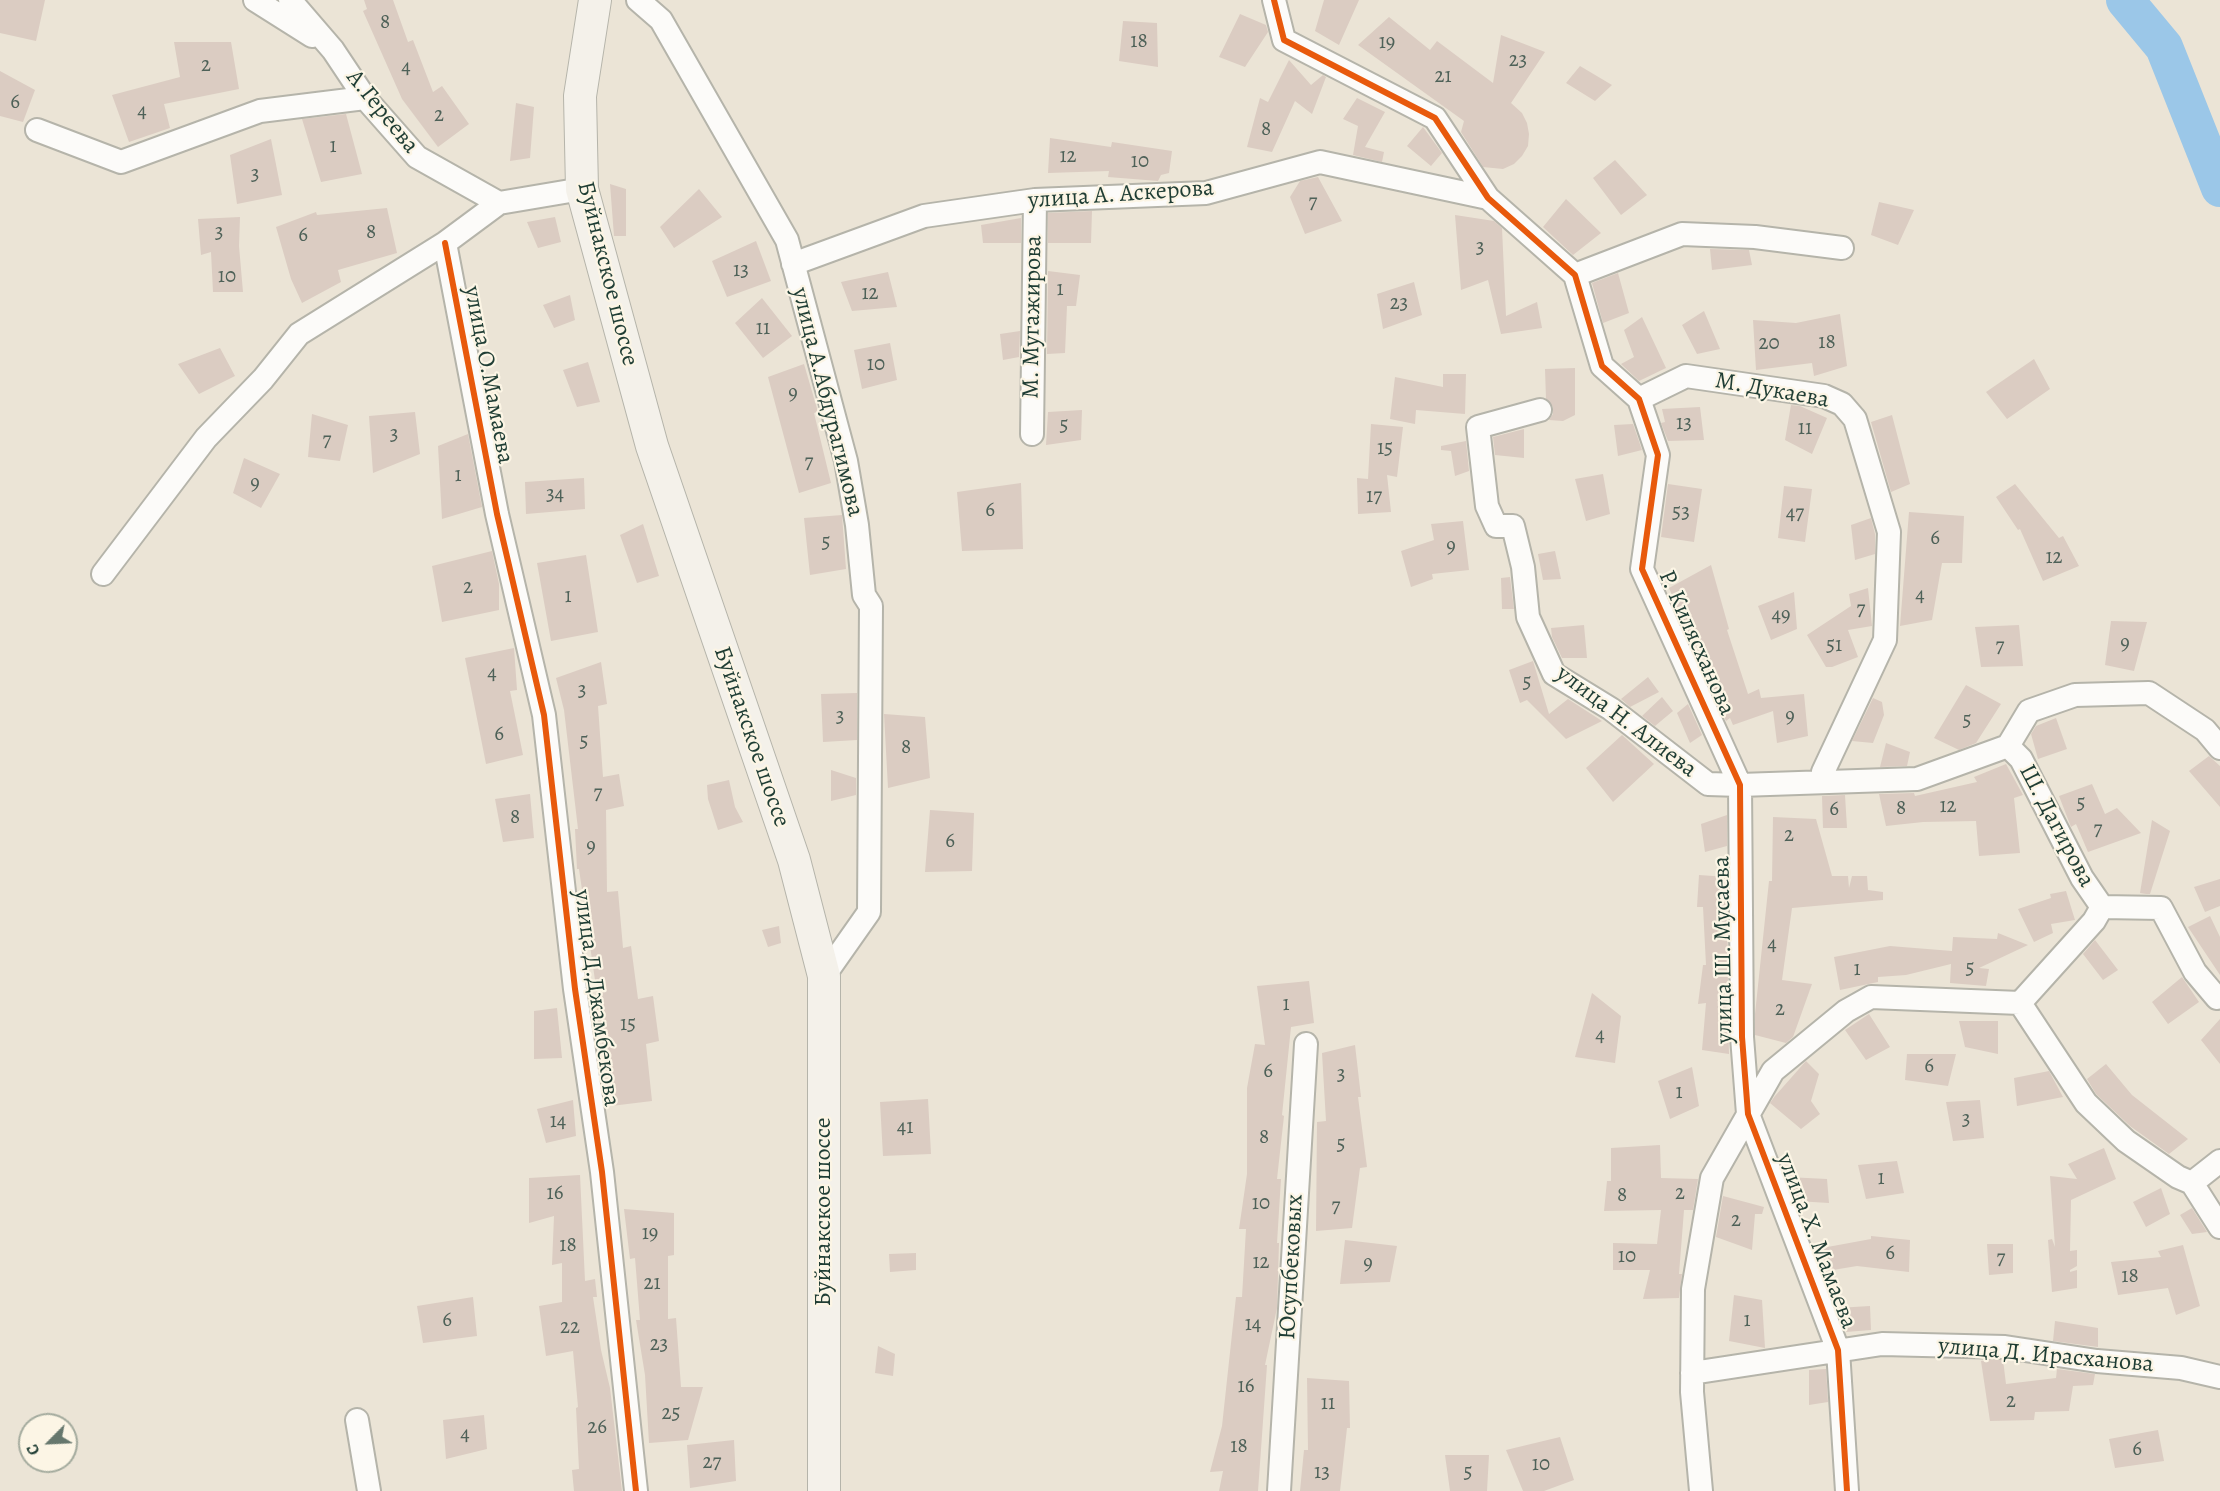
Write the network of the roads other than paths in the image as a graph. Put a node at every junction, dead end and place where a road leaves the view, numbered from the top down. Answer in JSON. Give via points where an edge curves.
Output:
{"nodes":[{"id":1,"x":255,"y":0,"type":"edge"},
{"id":2,"x":290,"y":0,"type":"edge"},
{"id":3,"x":595,"y":0,"type":"edge"},
{"id":4,"x":638,"y":0,"type":"edge"},
{"id":5,"x":1274,"y":0,"type":"edge"},
{"id":6,"x":333,"y":50,"type":"junction"},
{"id":7,"x":365,"y":98,"type":"junction"},
{"id":8,"x":37,"y":130,"type":"dead end"},
{"id":9,"x":582,"y":189,"type":"junction"},
{"id":10,"x":1488,"y":198,"type":"junction"},
{"id":11,"x":1035,"y":200,"type":"junction"},
{"id":12,"x":499,"y":203,"type":"junction"},
{"id":13,"x":445,"y":243,"type":"junction"},
{"id":14,"x":1842,"y":248,"type":"dead end"},
{"id":15,"x":793,"y":264,"type":"junction"},
{"id":16,"x":1575,"y":275,"type":"junction"},
{"id":17,"x":1639,"y":399,"type":"junction"},
{"id":18,"x":1540,"y":410,"type":"dead end"},
{"id":19,"x":1032,"y":434,"type":"dead end"},
{"id":20,"x":497,"y":514,"type":"joint"},
{"id":21,"x":103,"y":574,"type":"dead end"},
{"id":22,"x":2008,"y":746,"type":"junction"},
{"id":23,"x":2220,"y":748,"type":"edge"},
{"id":24,"x":1823,"y":772,"type":"dead end"},
{"id":25,"x":1740,"y":785,"type":"junction"},
{"id":26,"x":2102,"y":907,"type":"junction"},
{"id":27,"x":824,"y":976,"type":"junction"},
{"id":28,"x":2217,"y":998,"type":"dead end"},
{"id":29,"x":2020,"y":1003,"type":"junction"},
{"id":30,"x":1306,"y":1044,"type":"dead end"},
{"id":31,"x":1748,"y":1114,"type":"junction"},
{"id":32,"x":2220,"y":1161,"type":"edge"},
{"id":33,"x":2192,"y":1183,"type":"junction"},
{"id":34,"x":2220,"y":1227,"type":"edge"},
{"id":35,"x":1838,"y":1350,"type":"junction"},
{"id":36,"x":1692,"y":1373,"type":"junction"},
{"id":37,"x":2220,"y":1377,"type":"edge"},
{"id":38,"x":357,"y":1420,"type":"dead end"},
{"id":39,"x":369,"y":1491,"type":"edge"},
{"id":40,"x":636,"y":1491,"type":"edge"},
{"id":41,"x":825,"y":1491,"type":"edge"},
{"id":42,"x":1279,"y":1491,"type":"edge"},
{"id":43,"x":1701,"y":1491,"type":"edge"},
{"id":44,"x":1847,"y":1491,"type":"edge"}],
"edges":[{"from":1,"to":6,"type":"street"},
{"from":2,"to":6,"type":"street","name":"A.Гереева"},
{"from":3,"to":9,"type":"main road","name":"Буйнакское шоссе","via":[[580,96]]},
{"from":4,"to":15,"type":"street","name":"улица А.Абдурагимова","via":[[662,20],[787,240]]},
{"from":5,"to":10,"type":"street","via":[[1284,40],[1435,118]]},
{"from":6,"to":7,"type":"street","name":"A.Гереева"},
{"from":7,"to":8,"type":"street","via":[[260,111],[121,162]]},
{"from":7,"to":12,"type":"street","name":"A.Гереева","via":[[417,158]]},
{"from":9,"to":12,"type":"street"},
{"from":9,"to":27,"type":"main road","name":"Буйнакское шоссе","via":[[652,446],[794,860]]},
{"from":10,"to":11,"type":"street","name":"улица А. Аскерова","via":[[1320,162],[1206,193]]},
{"from":10,"to":16,"type":"street"},
{"from":11,"to":15,"type":"street","name":"улица А. Аскерова","via":[[924,216]]},
{"from":11,"to":19,"type":"street","name":"М. Мугажирова"},
{"from":12,"to":13,"type":"street"},
{"from":13,"to":20,"type":"street","name":"улица О.Мамаева"},
{"from":13,"to":21,"type":"street","via":[[298,333],[263,379],[206,438]]},
{"from":14,"to":16,"type":"street","via":[[1755,237],[1682,234]]},
{"from":15,"to":27,"type":"street","name":"улица А.Абдурагимова","via":[[846,461],[864,595],[871,606],[869,912]]},
{"from":16,"to":17,"type":"street","name":"Р. Килясханова","via":[[1602,366]]},
{"from":17,"to":24,"type":"street","name":"М. Дукаева","via":[[1686,376],[1824,396],[1842,404],[1855,419],[1889,532],[1885,640]]},
{"from":17,"to":25,"type":"street","name":"Р. Килясханова","via":[[1658,455],[1642,569]]},
{"from":18,"to":25,"type":"street","name":"улица Н. Алиева","via":[[1478,427],[1487,507],[1496,526],[1513,526],[1523,567],[1528,617],[1554,674],[1611,709],[1708,784]]},
{"from":20,"to":40,"type":"street","name":"улица Д.Джамбекова","via":[[544,715],[575,989],[602,1172]]},
{"from":22,"to":23,"type":"street","via":[[2029,711],[2075,695],[2149,693],[2205,730]]},
{"from":22,"to":25,"type":"street","via":[[1917,779]]},
{"from":22,"to":26,"type":"street","name":"Ш. Дагирова","via":[[2021,759],[2082,878]]},
{"from":25,"to":31,"type":"street","name":"улица Ш. Мусаева","via":[[1742,1037]]},
{"from":26,"to":28,"type":"street","name":"Ш. Дагирова","via":[[2161,908],[2195,972]]},
{"from":26,"to":29,"type":"street","name":"Ш. Дагирова","via":[[2094,921]]},
{"from":27,"to":41,"type":"main road","name":"Буйнакское шоссе"},
{"from":29,"to":31,"type":"street","via":[[1871,997],[1846,1011],[1773,1071]]},
{"from":29,"to":33,"type":"street","via":[[2085,1103],[2126,1141]]},
{"from":30,"to":42,"type":"street","name":"Юсупбековых"},
{"from":31,"to":35,"type":"street","name":"улица Х. Мамаева"},
{"from":31,"to":36,"type":"street","via":[[1712,1178],[1693,1289]]},
{"from":32,"to":33,"type":"street"},
{"from":33,"to":34,"type":"street"},
{"from":35,"to":36,"type":"street","name":"улица Д. Ирасханова"},
{"from":35,"to":37,"type":"street","name":"улица Д. Ирасханова","via":[[1882,1344],[2005,1347],[2097,1361],[2181,1368]]},
{"from":35,"to":44,"type":"street","name":"улица Х. Мамаева"},
{"from":36,"to":43,"type":"street"},
{"from":38,"to":39,"type":"street"}]}
